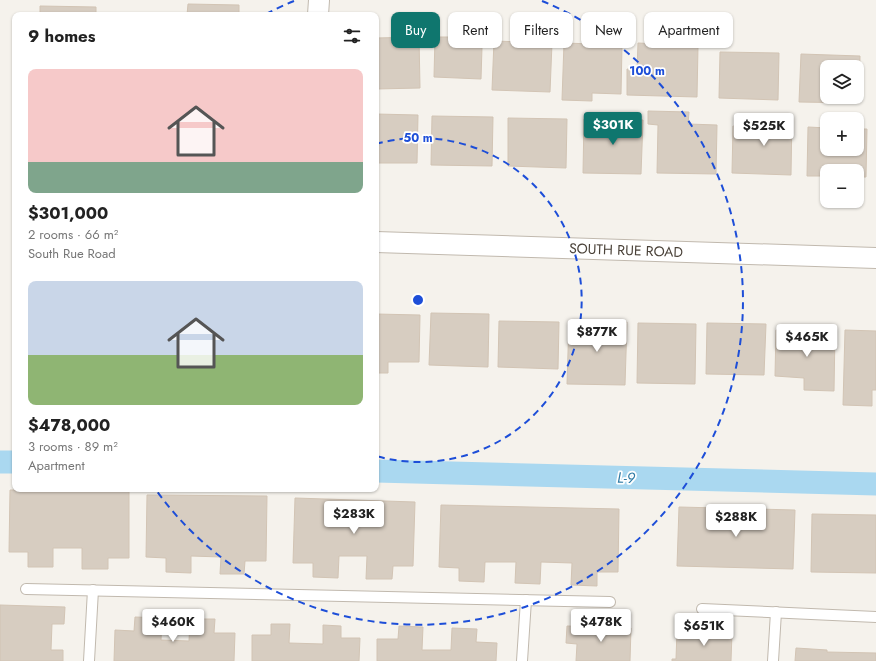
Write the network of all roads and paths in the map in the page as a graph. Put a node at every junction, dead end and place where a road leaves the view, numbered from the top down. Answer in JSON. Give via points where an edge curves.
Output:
{"nodes":[{"id":1,"x":319,"y":0,"type":"edge"},
{"id":2,"x":318,"y":12,"type":"edge"},
{"id":3,"x":379,"y":242,"type":"edge"},
{"id":4,"x":876,"y":258,"type":"edge"},
{"id":5,"x":26,"y":589,"type":"dead end"},
{"id":6,"x":94,"y":590,"type":"junction"},
{"id":7,"x":526,"y":600,"type":"junction"},
{"id":8,"x":610,"y":602,"type":"dead end"},
{"id":9,"x":702,"y":609,"type":"dead end"},
{"id":10,"x":776,"y":612,"type":"junction"},
{"id":11,"x":876,"y":617,"type":"edge"},
{"id":12,"x":89,"y":661,"type":"edge"},
{"id":13,"x":522,"y":661,"type":"edge"},
{"id":14,"x":773,"y":661,"type":"edge"}],
"edges":[{"from":1,"to":2,"type":"street"},
{"from":3,"to":4,"type":"street","name":"SOUTH RUE ROAD"},
{"from":5,"to":6,"type":"lane"},
{"from":6,"to":7,"type":"lane"},
{"from":6,"to":12,"type":"lane"},
{"from":7,"to":8,"type":"lane"},
{"from":7,"to":13,"type":"lane"},
{"from":9,"to":10,"type":"lane"},
{"from":10,"to":11,"type":"lane"},
{"from":10,"to":14,"type":"lane"}]}
